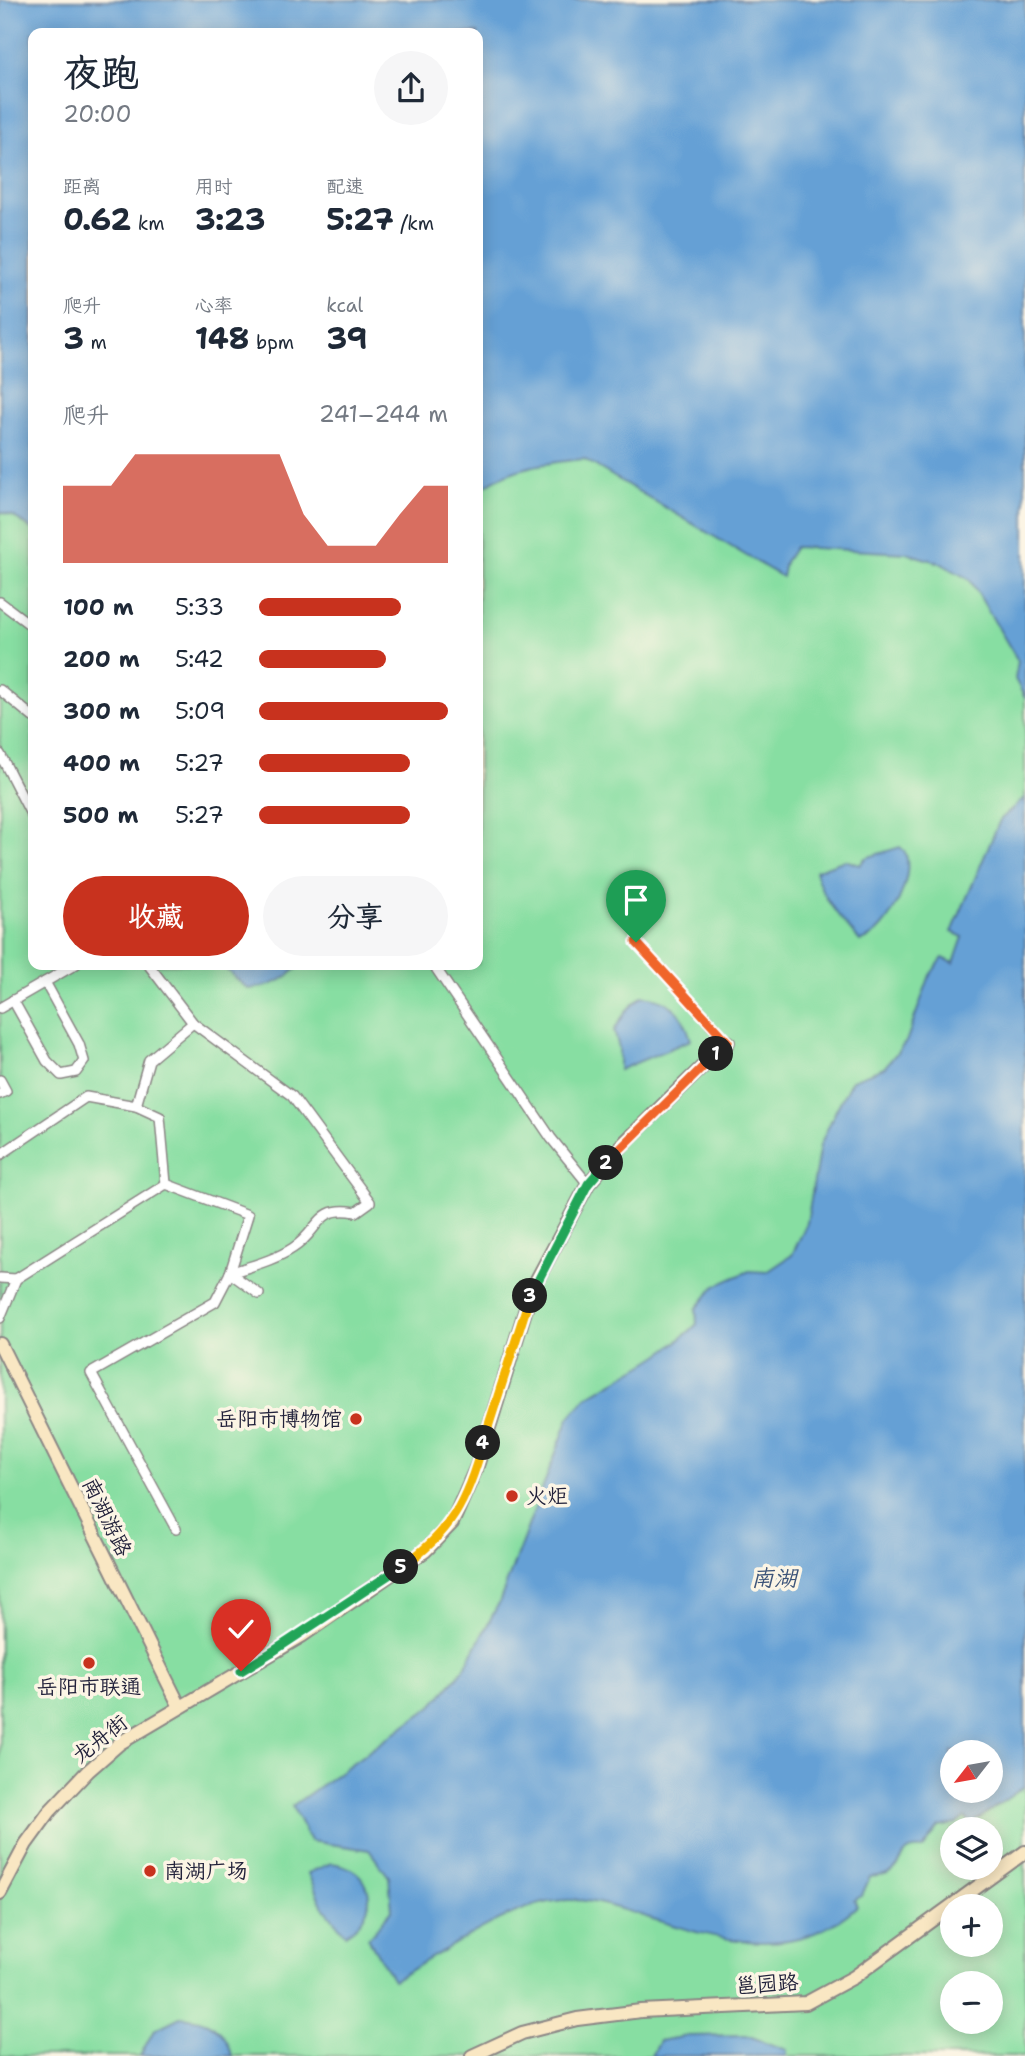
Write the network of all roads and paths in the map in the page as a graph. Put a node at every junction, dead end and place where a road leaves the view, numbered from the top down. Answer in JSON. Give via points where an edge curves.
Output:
{"nodes":[{"id":1,"x":0,"y":603,"type":"edge"},
{"id":2,"x":28,"y":624,"type":"edge"},
{"id":3,"x":0,"y":690,"type":"edge"},
{"id":4,"x":28,"y":713,"type":"edge"},
{"id":5,"x":0,"y":754,"type":"edge"},
{"id":6,"x":28,"y":808,"type":"edge"},
{"id":7,"x":636,"y":942,"type":"dead end"},
{"id":8,"x":66,"y":970,"type":"edge"},
{"id":9,"x":153,"y":970,"type":"edge"},
{"id":10,"x":437,"y":970,"type":"edge"},
{"id":11,"x":45,"y":982,"type":"junction"},
{"id":12,"x":13,"y":1000,"type":"junction"},
{"id":13,"x":0,"y":1008,"type":"edge"},
{"id":14,"x":193,"y":1023,"type":"junction"},
{"id":15,"x":728,"y":1042,"type":"joint"},
{"id":16,"x":0,"y":1080,"type":"edge"},
{"id":17,"x":0,"y":1094,"type":"edge"},
{"id":18,"x":136,"y":1106,"type":"junction"},
{"id":19,"x":0,"y":1155,"type":"edge"},
{"id":20,"x":166,"y":1184,"type":"junction"},
{"id":21,"x":588,"y":1184,"type":"junction"},
{"id":22,"x":230,"y":1273,"type":"junction"},
{"id":23,"x":0,"y":1278,"type":"edge"},
{"id":24,"x":16,"y":1279,"type":"junction"},
{"id":25,"x":259,"y":1294,"type":"dead end"},
{"id":26,"x":0,"y":1318,"type":"edge"},
{"id":27,"x":0,"y":1344,"type":"edge"},
{"id":28,"x":176,"y":1530,"type":"dead end"},
{"id":29,"x":180,"y":1707,"type":"junction"},
{"id":30,"x":1025,"y":1852,"type":"edge"},
{"id":31,"x":0,"y":1893,"type":"edge"},
{"id":32,"x":472,"y":2056,"type":"edge"}],
"edges":[{"from":1,"to":2,"type":"street"},
{"from":3,"to":4,"type":"street"},
{"from":5,"to":6,"type":"street"},
{"from":7,"to":15,"type":"street"},
{"from":8,"to":11,"type":"street"},
{"from":9,"to":14,"type":"street"},
{"from":10,"to":21,"type":"street","via":[[543,1127]]},
{"from":11,"to":12,"type":"street"},
{"from":11,"to":12,"type":"street","via":[[79,1044],[84,1062],[76,1072],[61,1075],[47,1061]]},
{"from":12,"to":13,"type":"street"},
{"from":14,"to":18,"type":"street","via":[[149,1060]]},
{"from":14,"to":22,"type":"street","via":[[292,1096],[370,1202],[356,1212],[338,1209],[321,1216],[295,1247]]},
{"from":15,"to":21,"type":"street","name":"龙舟街"},
{"from":16,"to":17,"type":"street","via":[[6,1091]]},
{"from":18,"to":19,"type":"street","via":[[86,1097]]},
{"from":18,"to":20,"type":"street","via":[[160,1117]]},
{"from":20,"to":22,"type":"street","via":[[248,1215]]},
{"from":20,"to":24,"type":"street"},
{"from":21,"to":29,"type":"street","name":"龙舟街","via":[[533,1289],[477,1466],[452,1523],[425,1551],[314,1627]]},
{"from":22,"to":25,"type":"street"},
{"from":22,"to":28,"type":"street","via":[[215,1302],[91,1373]]},
{"from":23,"to":24,"type":"street"},
{"from":24,"to":26,"type":"street"},
{"from":27,"to":29,"type":"street","name":"南湖游路"},
{"from":29,"to":31,"type":"street","name":"龙舟街","via":[[120,1743],[88,1771],[26,1844]]},
{"from":30,"to":32,"type":"street","name":"邕园路","via":[[854,1977],[806,2003],[641,2011],[577,2019],[522,2033]]}]}
